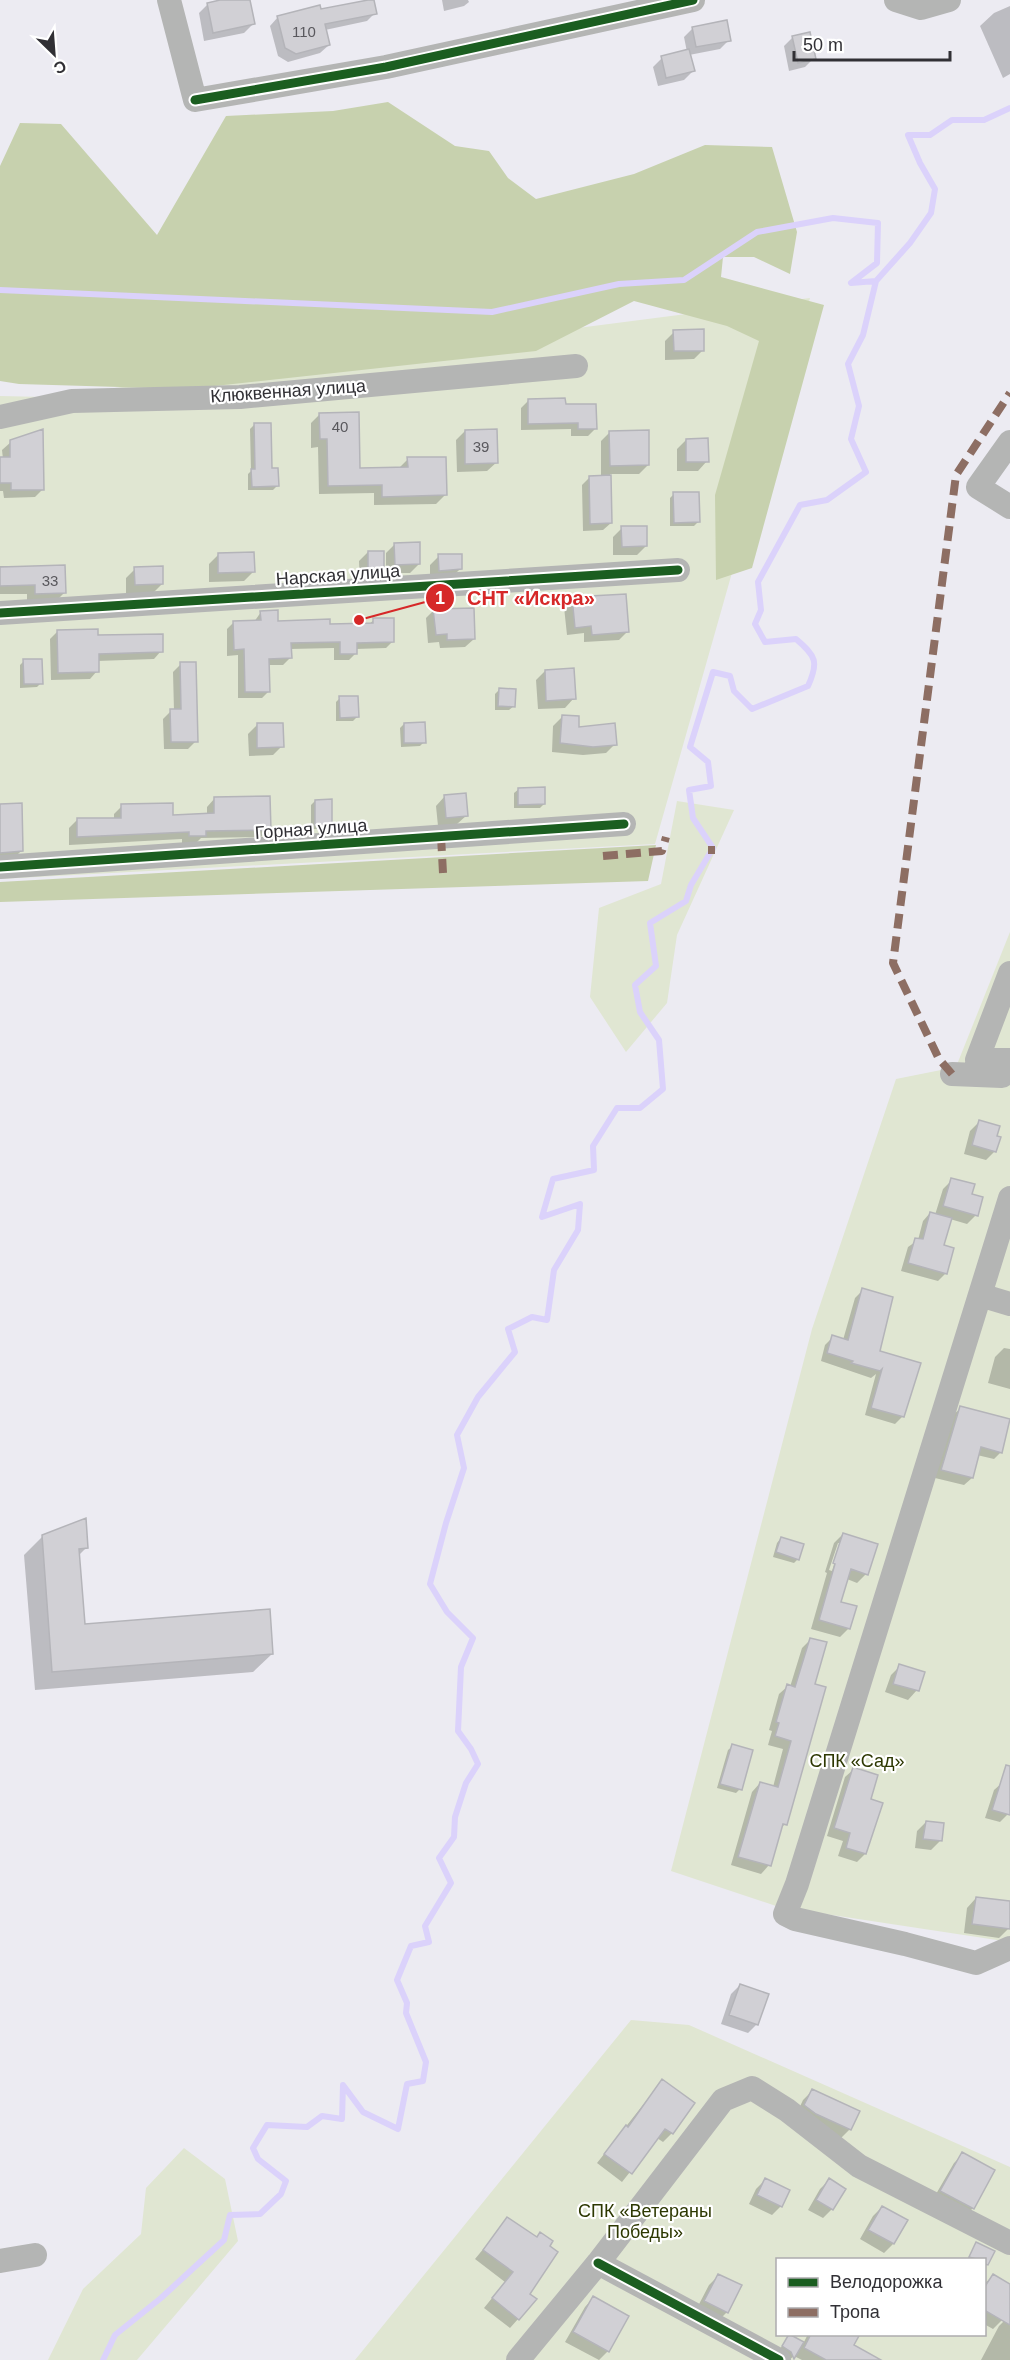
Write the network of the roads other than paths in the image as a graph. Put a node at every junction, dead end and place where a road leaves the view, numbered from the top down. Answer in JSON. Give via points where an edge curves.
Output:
{"nodes":[{"id":1,"x":169,"y":0,"type":"edge"},
{"id":2,"x":693,"y":0,"type":"edge"},
{"id":3,"x":896,"y":0,"type":"edge"},
{"id":4,"x":949,"y":0,"type":"edge"},
{"id":5,"x":576,"y":366,"type":"dead end"},
{"id":6,"x":0,"y":417,"type":"edge"},
{"id":7,"x":1010,"y":442,"type":"edge"},
{"id":8,"x":1010,"y":507,"type":"edge"},
{"id":9,"x":678,"y":570,"type":"dead end"},
{"id":10,"x":0,"y":613,"type":"edge"},
{"id":11,"x":624,"y":824,"type":"dead end"},
{"id":12,"x":0,"y":867,"type":"edge"},
{"id":13,"x":1010,"y":974,"type":"edge"},
{"id":14,"x":1010,"y":1060,"type":"edge"},
{"id":15,"x":952,"y":1074,"type":"dead end"},
{"id":16,"x":1010,"y":1077,"type":"edge"},
{"id":17,"x":1010,"y":1198,"type":"edge"},
{"id":18,"x":980,"y":1295,"type":"junction"},
{"id":19,"x":1010,"y":1304,"type":"edge"},
{"id":20,"x":1010,"y":1948,"type":"edge"},
{"id":21,"x":1010,"y":2242,"type":"edge"},
{"id":22,"x":34,"y":2255,"type":"dead end"},
{"id":23,"x":0,"y":2261,"type":"edge"},
{"id":24,"x":598,"y":2263,"type":"junction"},
{"id":25,"x":518,"y":2360,"type":"edge"},
{"id":26,"x":779,"y":2360,"type":"edge"}],
"edges":[{"from":1,"to":2,"type":"street","via":[[195,100],[386,67]]},
{"from":3,"to":4,"type":"street","via":[[921,8]]},
{"from":5,"to":6,"type":"street","name":"Клюквенная улица","via":[[240,397],[72,401]]},
{"from":7,"to":8,"type":"street","via":[[978,487]]},
{"from":9,"to":10,"type":"street","name":"Нарская улица"},
{"from":11,"to":12,"type":"street","name":"Горная улица"},
{"from":13,"to":14,"type":"street","via":[[977,1060]]},
{"from":15,"to":16,"type":"street"},
{"from":17,"to":18,"type":"street"},
{"from":18,"to":19,"type":"street"},
{"from":18,"to":20,"type":"street","via":[[784,1914],[976,1963]]},
{"from":21,"to":24,"type":"street","via":[[859,2166],[752,2088],[723,2100]]},
{"from":22,"to":23,"type":"street"},
{"from":24,"to":25,"type":"street"},
{"from":24,"to":26,"type":"street"}]}
